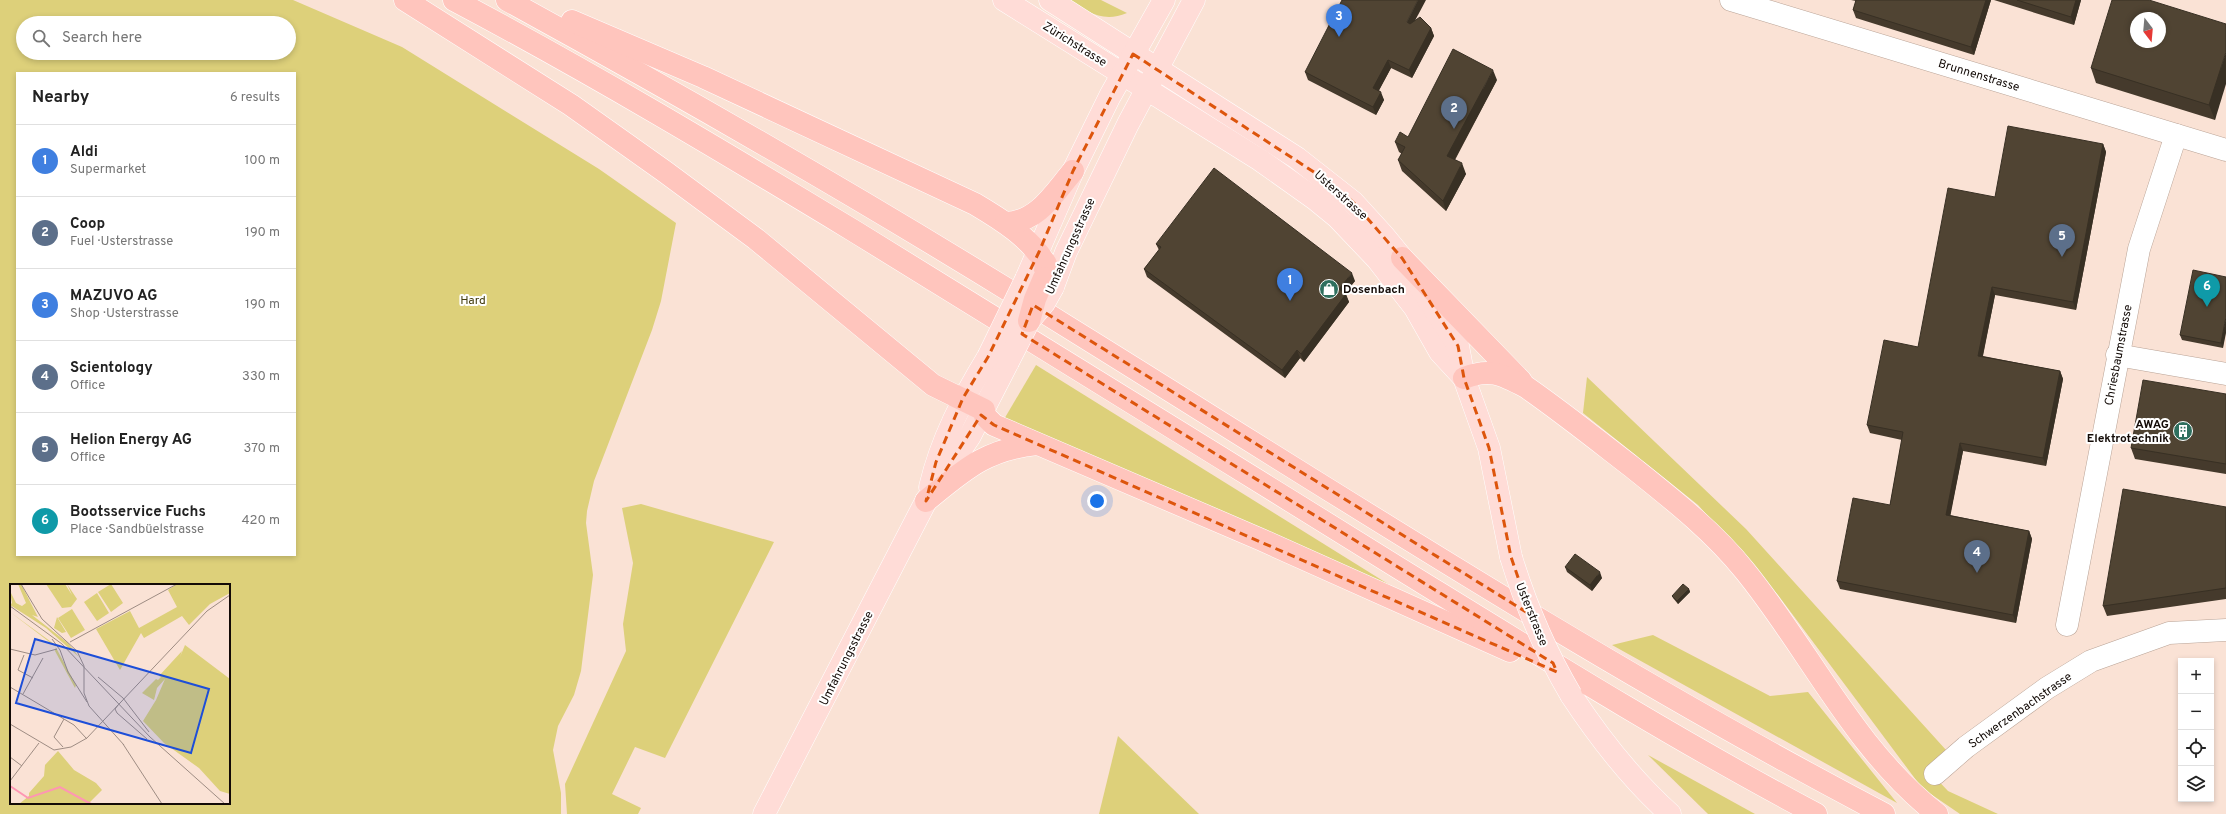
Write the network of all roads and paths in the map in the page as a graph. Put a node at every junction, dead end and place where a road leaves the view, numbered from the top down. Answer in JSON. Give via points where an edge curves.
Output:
{"nodes":[{"id":1,"x":405,"y":0,"type":"edge"},
{"id":2,"x":454,"y":0,"type":"edge"},
{"id":3,"x":507,"y":0,"type":"edge"},
{"id":4,"x":521,"y":0,"type":"edge"},
{"id":5,"x":1004,"y":0,"type":"edge"},
{"id":6,"x":1050,"y":0,"type":"edge"},
{"id":7,"x":1164,"y":0,"type":"edge"},
{"id":8,"x":1194,"y":0,"type":"edge"},
{"id":9,"x":1731,"y":0,"type":"edge"},
{"id":10,"x":1133,"y":54,"type":"junction"},
{"id":11,"x":1156,"y":68,"type":"junction"},
{"id":12,"x":1122,"y":74,"type":"junction"},
{"id":13,"x":1146,"y":88,"type":"junction"},
{"id":14,"x":2176,"y":135,"type":"junction"},
{"id":15,"x":2226,"y":150,"type":"edge"},
{"id":16,"x":1074,"y":171,"type":"junction"},
{"id":17,"x":1006,"y":223,"type":"junction"},
{"id":18,"x":1039,"y":252,"type":"junction"},
{"id":19,"x":1402,"y":258,"type":"junction"},
{"id":20,"x":1041,"y":281,"type":"junction"},
{"id":21,"x":1029,"y":320,"type":"joint"},
{"id":22,"x":2117,"y":355,"type":"junction"},
{"id":23,"x":998,"y":359,"type":"junction"},
{"id":24,"x":2226,"y":374,"type":"edge"},
{"id":25,"x":1464,"y":378,"type":"junction"},
{"id":26,"x":1526,"y":387,"type":"junction"},
{"id":27,"x":963,"y":398,"type":"junction"},
{"id":28,"x":984,"y":410,"type":"junction"},
{"id":29,"x":1037,"y":444,"type":"junction"},
{"id":30,"x":926,"y":501,"type":"junction"},
{"id":31,"x":2067,"y":625,"type":"dead end"},
{"id":32,"x":2226,"y":630,"type":"edge"},
{"id":33,"x":1592,"y":688,"type":"junction"},
{"id":34,"x":1935,"y":774,"type":"dead end"},
{"id":35,"x":764,"y":814,"type":"edge"},
{"id":36,"x":1670,"y":814,"type":"edge"},
{"id":37,"x":1816,"y":814,"type":"edge"},
{"id":38,"x":1884,"y":814,"type":"edge"},
{"id":39,"x":1937,"y":814,"type":"edge"}],
"edges":[{"from":1,"to":27,"type":"highway","via":[[571,105],[664,171],[756,239],[933,385]]},
{"from":2,"to":33,"type":"highway","via":[[685,129],[1040,344]]},
{"from":3,"to":38,"type":"highway","via":[[807,169],[1052,317],[1560,633],[1734,733]]},
{"from":4,"to":17,"type":"highway","via":[[710,80],[975,204]]},
{"from":5,"to":12,"type":"main road","name":"Zürichstrasse"},
{"from":6,"to":10,"type":"main road","name":"Zürichstrasse"},
{"from":7,"to":10,"type":"main road"},
{"from":8,"to":11,"type":"main road","name":"Umfahrungsstrasse"},
{"from":9,"to":14,"type":"street","name":"Brunnenstrasse"},
{"from":10,"to":11,"type":"main road","name":"Zürichstrasse"},
{"from":10,"to":12,"type":"main road"},
{"from":11,"to":13,"type":"main road","name":"Umfahrungsstrasse"},
{"from":11,"to":19,"type":"main road","name":"Usterstrasse","via":[[1297,158],[1326,180],[1358,207]]},
{"from":12,"to":13,"type":"main road","name":"Zürichstrasse"},
{"from":12,"to":16,"type":"main road"},
{"from":13,"to":20,"type":"main road","name":"Umfahrungsstrasse","via":[[1066,252]]},
{"from":13,"to":25,"type":"main road","name":"Usterstrasse","via":[[1287,178],[1337,218],[1364,244],[1392,278],[1415,308],[1440,352]]},
{"from":14,"to":15,"type":"street","name":"Brunnenstrasse"},
{"from":14,"to":22,"type":"street","name":"Chriesbaumstrasse","via":[[2139,249]]},
{"from":16,"to":17,"type":"highway","via":[[1032,217],[1020,222]]},
{"from":16,"to":18,"type":"main road"},
{"from":17,"to":18,"type":"highway"},
{"from":18,"to":20,"type":"highway","via":[[1046,264]]},
{"from":19,"to":25,"type":"main road","name":"Usterstrasse","via":[[1458,346]]},
{"from":19,"to":26,"type":"highway"},
{"from":20,"to":21,"type":"highway","bridge":true},
{"from":20,"to":23,"type":"main road","name":"Umfahrungsstrasse","bridge":true},
{"from":21,"to":23,"type":"main road","name":"Umfahrungsstrasse","bridge":true},
{"from":22,"to":24,"type":"street"},
{"from":22,"to":31,"type":"street","name":"Chriesbaumstrasse"},
{"from":23,"to":27,"type":"main road","name":"Umfahrungsstrasse"},
{"from":23,"to":28,"type":"main road","name":"Umfahrungsstrasse"},
{"from":25,"to":26,"type":"highway","via":[[1488,372]]},
{"from":25,"to":36,"type":"main road","name":"Usterstrasse","bridge":true,"via":[[1489,448],[1511,557],[1528,608],[1555,668],[1608,749],[1650,796]]},
{"from":26,"to":39,"type":"highway","via":[[1651,482],[1721,542],[1760,591],[1878,757],[1906,787]]},
{"from":27,"to":28,"type":"highway"},
{"from":27,"to":30,"type":"main road","name":"Umfahrungsstrasse","via":[[936,462]]},
{"from":28,"to":29,"type":"highway","via":[[985,416],[994,425]]},
{"from":28,"to":30,"type":"main road","name":"Umfahrungsstrasse","via":[[970,436]]},
{"from":29,"to":30,"type":"highway","via":[[1010,448],[984,457]]},
{"from":29,"to":33,"type":"highway","via":[[1262,540]]},
{"from":30,"to":35,"type":"main road","name":"Umfahrungsstrasse"},
{"from":32,"to":34,"type":"street","name":"Schwerzenbachstrasse","via":[[2169,633],[2091,661],[2047,688],[1966,747]]},
{"from":33,"to":37,"type":"highway"}]}
